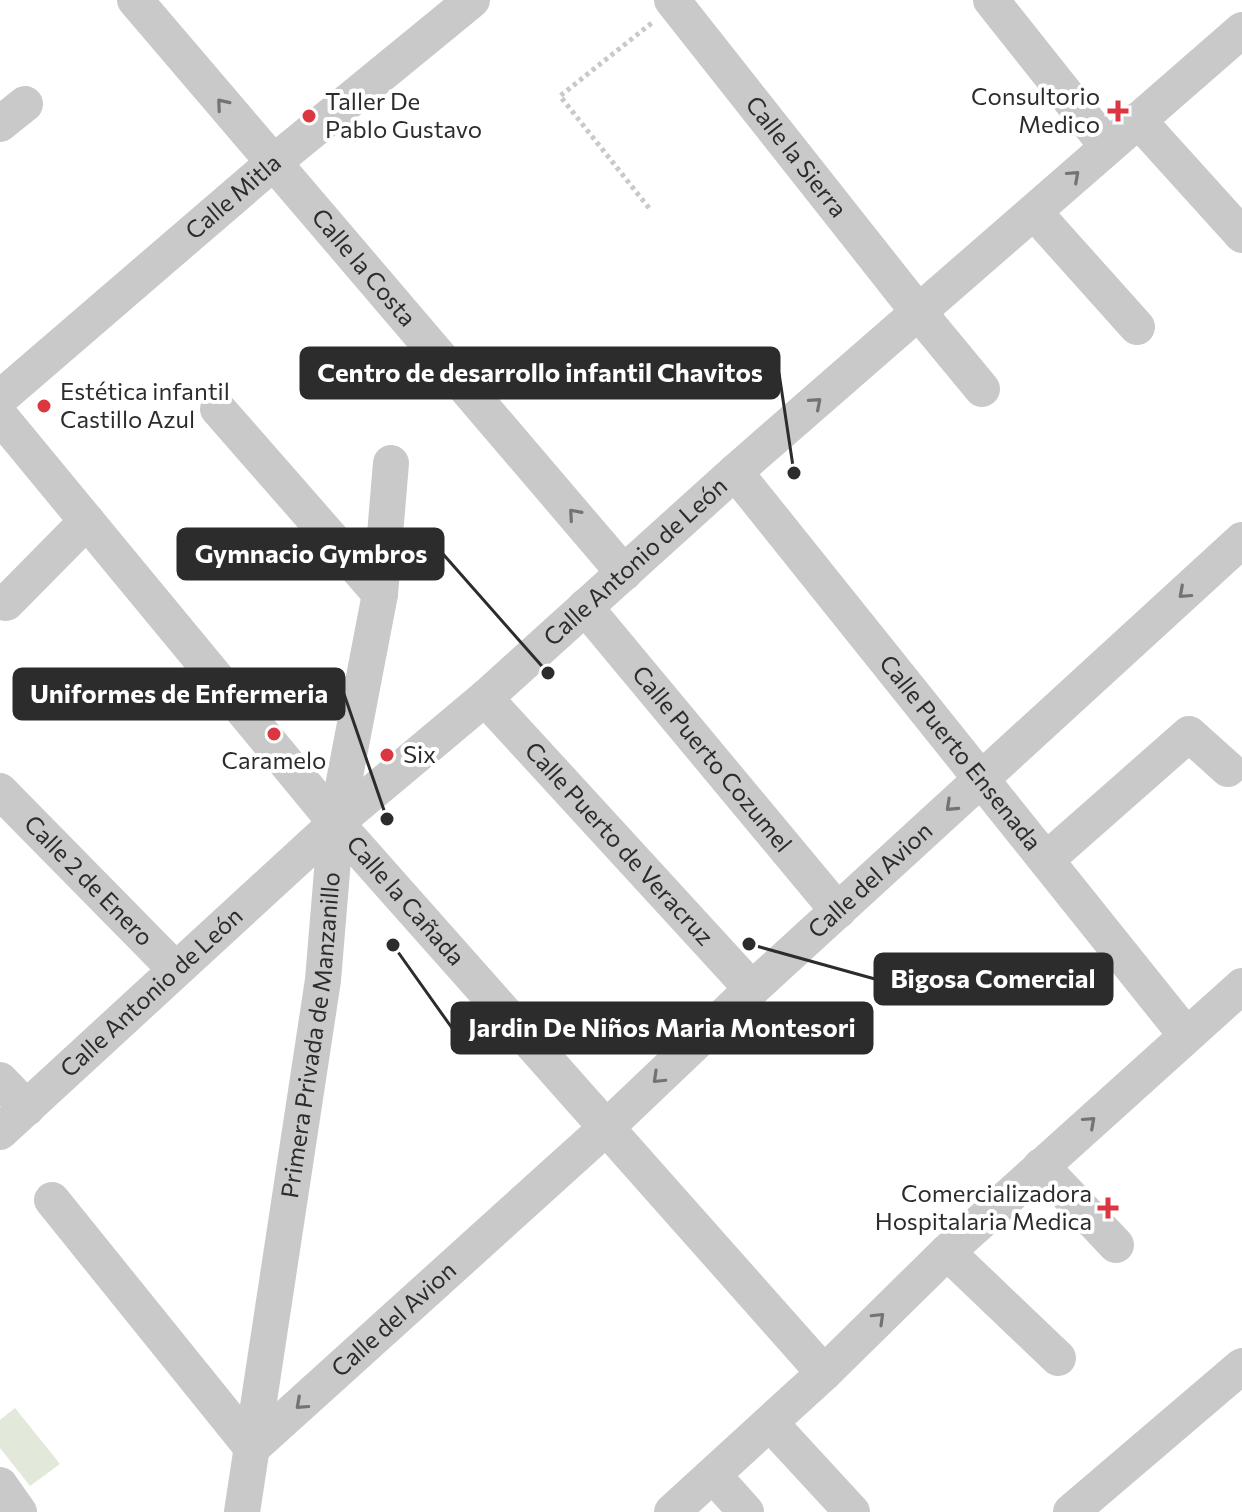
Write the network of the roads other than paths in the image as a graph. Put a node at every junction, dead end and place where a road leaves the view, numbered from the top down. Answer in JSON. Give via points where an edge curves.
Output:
{"nodes":[{"id":1,"x":135,"y":0,"type":"edge"},
{"id":2,"x":472,"y":0,"type":"edge"},
{"id":3,"x":991,"y":0,"type":"edge"},
{"id":4,"x":674,"y":2,"type":"edge"},
{"id":5,"x":1242,"y":30,"type":"edge"},
{"id":6,"x":1138,"y":120,"type":"junction"},
{"id":7,"x":1107,"y":146,"type":"junction"},
{"id":8,"x":273,"y":163,"type":"junction"},
{"id":9,"x":1034,"y":212,"type":"junction"},
{"id":10,"x":1242,"y":235,"type":"edge"},
{"id":11,"x":920,"y":314,"type":"junction"},
{"id":12,"x":1137,"y":327,"type":"dead end"},
{"id":13,"x":982,"y":389,"type":"dead end"},
{"id":14,"x":0,"y":398,"type":"edge"},
{"id":15,"x":218,"y":409,"type":"dead end"},
{"id":16,"x":0,"y":416,"type":"edge"},
{"id":17,"x":391,"y":463,"type":"dead end"},
{"id":18,"x":735,"y":472,"type":"junction"},
{"id":19,"x":87,"y":521,"type":"junction"},
{"id":20,"x":1242,"y":540,"type":"edge"},
{"id":21,"x":624,"y":573,"type":"junction"},
{"id":22,"x":380,"y":594,"type":"junction"},
{"id":23,"x":6,"y":603,"type":"dead end"},
{"id":24,"x":585,"y":607,"type":"junction"},
{"id":25,"x":485,"y":698,"type":"junction"},
{"id":26,"x":1228,"y":769,"type":"dead end"},
{"id":27,"x":982,"y":777,"type":"junction"},
{"id":28,"x":0,"y":791,"type":"edge"},
{"id":29,"x":336,"y":823,"type":"junction"},
{"id":30,"x":1046,"y":860,"type":"junction"},
{"id":31,"x":838,"y":911,"type":"junction"},
{"id":32,"x":175,"y":969,"type":"junction"},
{"id":33,"x":1242,"y":986,"type":"edge"},
{"id":34,"x":752,"y":989,"type":"junction"},
{"id":35,"x":1186,"y":1035,"type":"junction"},
{"id":36,"x":0,"y":1080,"type":"edge"},
{"id":37,"x":27,"y":1108,"type":"junction"},
{"id":38,"x":606,"y":1128,"type":"junction"},
{"id":39,"x":0,"y":1132,"type":"edge"},
{"id":40,"x":1041,"y":1166,"type":"junction"},
{"id":41,"x":52,"y":1200,"type":"dead end"},
{"id":42,"x":1116,"y":1245,"type":"dead end"},
{"id":43,"x":947,"y":1252,"type":"junction"},
{"id":44,"x":1058,"y":1358,"type":"dead end"},
{"id":45,"x":1242,"y":1366,"type":"edge"},
{"id":46,"x":824,"y":1373,"type":"junction"},
{"id":47,"x":770,"y":1423,"type":"junction"},
{"id":48,"x":252,"y":1448,"type":"junction"},
{"id":49,"x":713,"y":1475,"type":"junction"},
{"id":50,"x":0,"y":1485,"type":"edge"},
{"id":51,"x":19,"y":1512,"type":"edge"},
{"id":52,"x":242,"y":1512,"type":"edge"},
{"id":53,"x":672,"y":1512,"type":"edge"},
{"id":54,"x":746,"y":1512,"type":"edge"},
{"id":55,"x":852,"y":1512,"type":"edge"},
{"id":56,"x":1071,"y":1512,"type":"edge"}],
"edges":[{"from":8,"to":1,"type":"street","name":"Calle la Costa","one_way":true},
{"from":2,"to":8,"type":"street","name":"Calle Mitla"},
{"from":3,"to":7,"type":"street"},
{"from":4,"to":11,"type":"street","name":"Calle la Sierra"},
{"from":5,"to":6,"type":"street","name":"Calle Antonio de León"},
{"from":6,"to":7,"type":"street","name":"Calle Antonio de León"},
{"from":6,"to":10,"type":"street"},
{"from":9,"to":7,"type":"street","name":"Calle Antonio de León","one_way":true},
{"from":8,"to":14,"type":"street","name":"Calle Mitla"},
{"from":21,"to":8,"type":"street","name":"Calle la Costa","one_way":true},
{"from":9,"to":11,"type":"street","name":"Calle Antonio de León"},
{"from":9,"to":12,"type":"street"},
{"from":11,"to":13,"type":"street","name":"Calle la Sierra"},
{"from":18,"to":11,"type":"street","name":"Calle Antonio de León","one_way":true},
{"from":15,"to":22,"type":"street"},
{"from":16,"to":19,"type":"street","name":"Calle la Cañada"},
{"from":17,"to":22,"type":"street","name":"Primera Privada de Manzanillo"},
{"from":18,"to":21,"type":"street","name":"Calle Antonio de León"},
{"from":18,"to":27,"type":"street","name":"Calle Puerto Ensenada"},
{"from":19,"to":23,"type":"street"},
{"from":19,"to":29,"type":"street","name":"Calle la Cañada"},
{"from":20,"to":27,"type":"street","name":"Calle del Avion","one_way":true},
{"from":21,"to":24,"type":"street","name":"Calle Antonio de León"},
{"from":22,"to":29,"type":"street","name":"Primera Privada de Manzanillo"},
{"from":24,"to":25,"type":"street","name":"Calle Antonio de León"},
{"from":24,"to":31,"type":"street","name":"Calle Puerto Cozumel"},
{"from":25,"to":29,"type":"street","name":"Calle Antonio de León"},
{"from":25,"to":34,"type":"street","name":"Calle Puerto de Veracruz"},
{"from":26,"to":30,"type":"street","via":[[1189,734]]},
{"from":27,"to":30,"type":"street","name":"Calle Puerto Ensenada"},
{"from":27,"to":31,"type":"street","name":"Calle del Avion","one_way":true},
{"from":28,"to":32,"type":"street","name":"Calle 2 de Enero"},
{"from":29,"to":32,"type":"street","name":"Calle Antonio de León"},
{"from":29,"to":38,"type":"street","name":"Calle la Cañada"},
{"from":29,"to":48,"type":"street","name":"Primera Privada de Manzanillo","via":[[323,980]]},
{"from":30,"to":35,"type":"street","name":"Calle Puerto Ensenada"},
{"from":31,"to":34,"type":"street","name":"Calle del Avion"},
{"from":32,"to":37,"type":"street","name":"Calle Antonio de León"},
{"from":33,"to":35,"type":"street"},
{"from":34,"to":38,"type":"street","name":"Calle del Avion","one_way":true},
{"from":40,"to":35,"type":"street","one_way":true},
{"from":36,"to":37,"type":"street"},
{"from":37,"to":39,"type":"street","name":"Calle Antonio de León"},
{"from":38,"to":46,"type":"street","name":"Calle la Cañada"},
{"from":38,"to":48,"type":"street","name":"Calle del Avion","one_way":true},
{"from":40,"to":42,"type":"street"},
{"from":40,"to":43,"type":"street"},
{"from":41,"to":48,"type":"street"},
{"from":43,"to":44,"type":"street"},
{"from":46,"to":43,"type":"street","one_way":true},
{"from":45,"to":56,"type":"street"},
{"from":46,"to":47,"type":"street"},
{"from":47,"to":49,"type":"street"},
{"from":47,"to":55,"type":"street"},
{"from":48,"to":52,"type":"street","name":"Primera Privada de Manzanillo"},
{"from":49,"to":53,"type":"street"},
{"from":49,"to":54,"type":"street"},
{"from":50,"to":51,"type":"street"}]}
